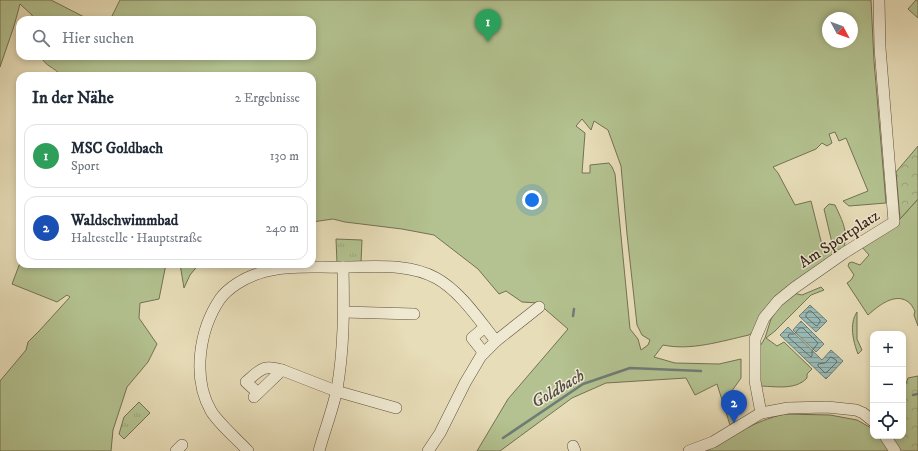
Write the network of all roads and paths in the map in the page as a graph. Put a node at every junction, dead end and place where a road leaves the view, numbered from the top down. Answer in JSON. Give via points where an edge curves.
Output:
{"nodes":[{"id":1,"x":879,"y":0,"type":"edge"},
{"id":2,"x":316,"y":267,"type":"edge"},
{"id":3,"x":343,"y":267,"type":"junction"},
{"id":4,"x":292,"y":268,"type":"edge"},
{"id":5,"x":539,"y":307,"type":"dead end"},
{"id":6,"x":344,"y":312,"type":"junction"},
{"id":7,"x":414,"y":314,"type":"dead end"},
{"id":8,"x":485,"y":327,"type":"junction"},
{"id":9,"x":496,"y":341,"type":"junction"},
{"id":10,"x":484,"y":353,"type":"junction"},
{"id":11,"x":282,"y":370,"type":"junction"},
{"id":12,"x":336,"y":391,"type":"junction"},
{"id":13,"x":396,"y":408,"type":"dead end"},
{"id":14,"x":761,"y":414,"type":"junction"},
{"id":15,"x":870,"y":419,"type":"edge"},
{"id":16,"x":887,"y":439,"type":"edge"},
{"id":17,"x":248,"y":451,"type":"edge"},
{"id":18,"x":318,"y":451,"type":"edge"},
{"id":19,"x":428,"y":451,"type":"edge"},
{"id":20,"x":689,"y":451,"type":"edge"},
{"id":21,"x":895,"y":451,"type":"edge"}],
"edges":[{"from":1,"to":14,"type":"street","name":"Am Sportplatz","via":[[880,48],[894,222],[794,288],[778,301],[764,318],[755,339],[755,381]]},
{"from":2,"to":3,"type":"street"},
{"from":3,"to":6,"type":"street"},
{"from":3,"to":8,"type":"street","via":[[380,266],[417,270],[428,274],[450,288]]},
{"from":4,"to":17,"type":"street","via":[[257,273],[228,290],[220,298],[203,339],[200,355],[202,390],[212,412]]},
{"from":5,"to":9,"type":"street"},
{"from":6,"to":7,"type":"street"},
{"from":6,"to":12,"type":"street","via":[[342,354]]},
{"from":8,"to":9,"type":"street"},
{"from":8,"to":10,"type":"street","via":[[472,338]]},
{"from":9,"to":10,"type":"street"},
{"from":10,"to":19,"type":"street"},
{"from":11,"to":11,"type":"street","via":[[256,395],[246,382],[261,369],[271,367]]},
{"from":11,"to":12,"type":"street"},
{"from":12,"to":13,"type":"street"},
{"from":12,"to":18,"type":"street"},
{"from":14,"to":15,"type":"street","via":[[788,408],[827,408],[856,410]]},
{"from":14,"to":20,"type":"street","via":[[712,442]]},
{"from":16,"to":21,"type":"street"}]}
